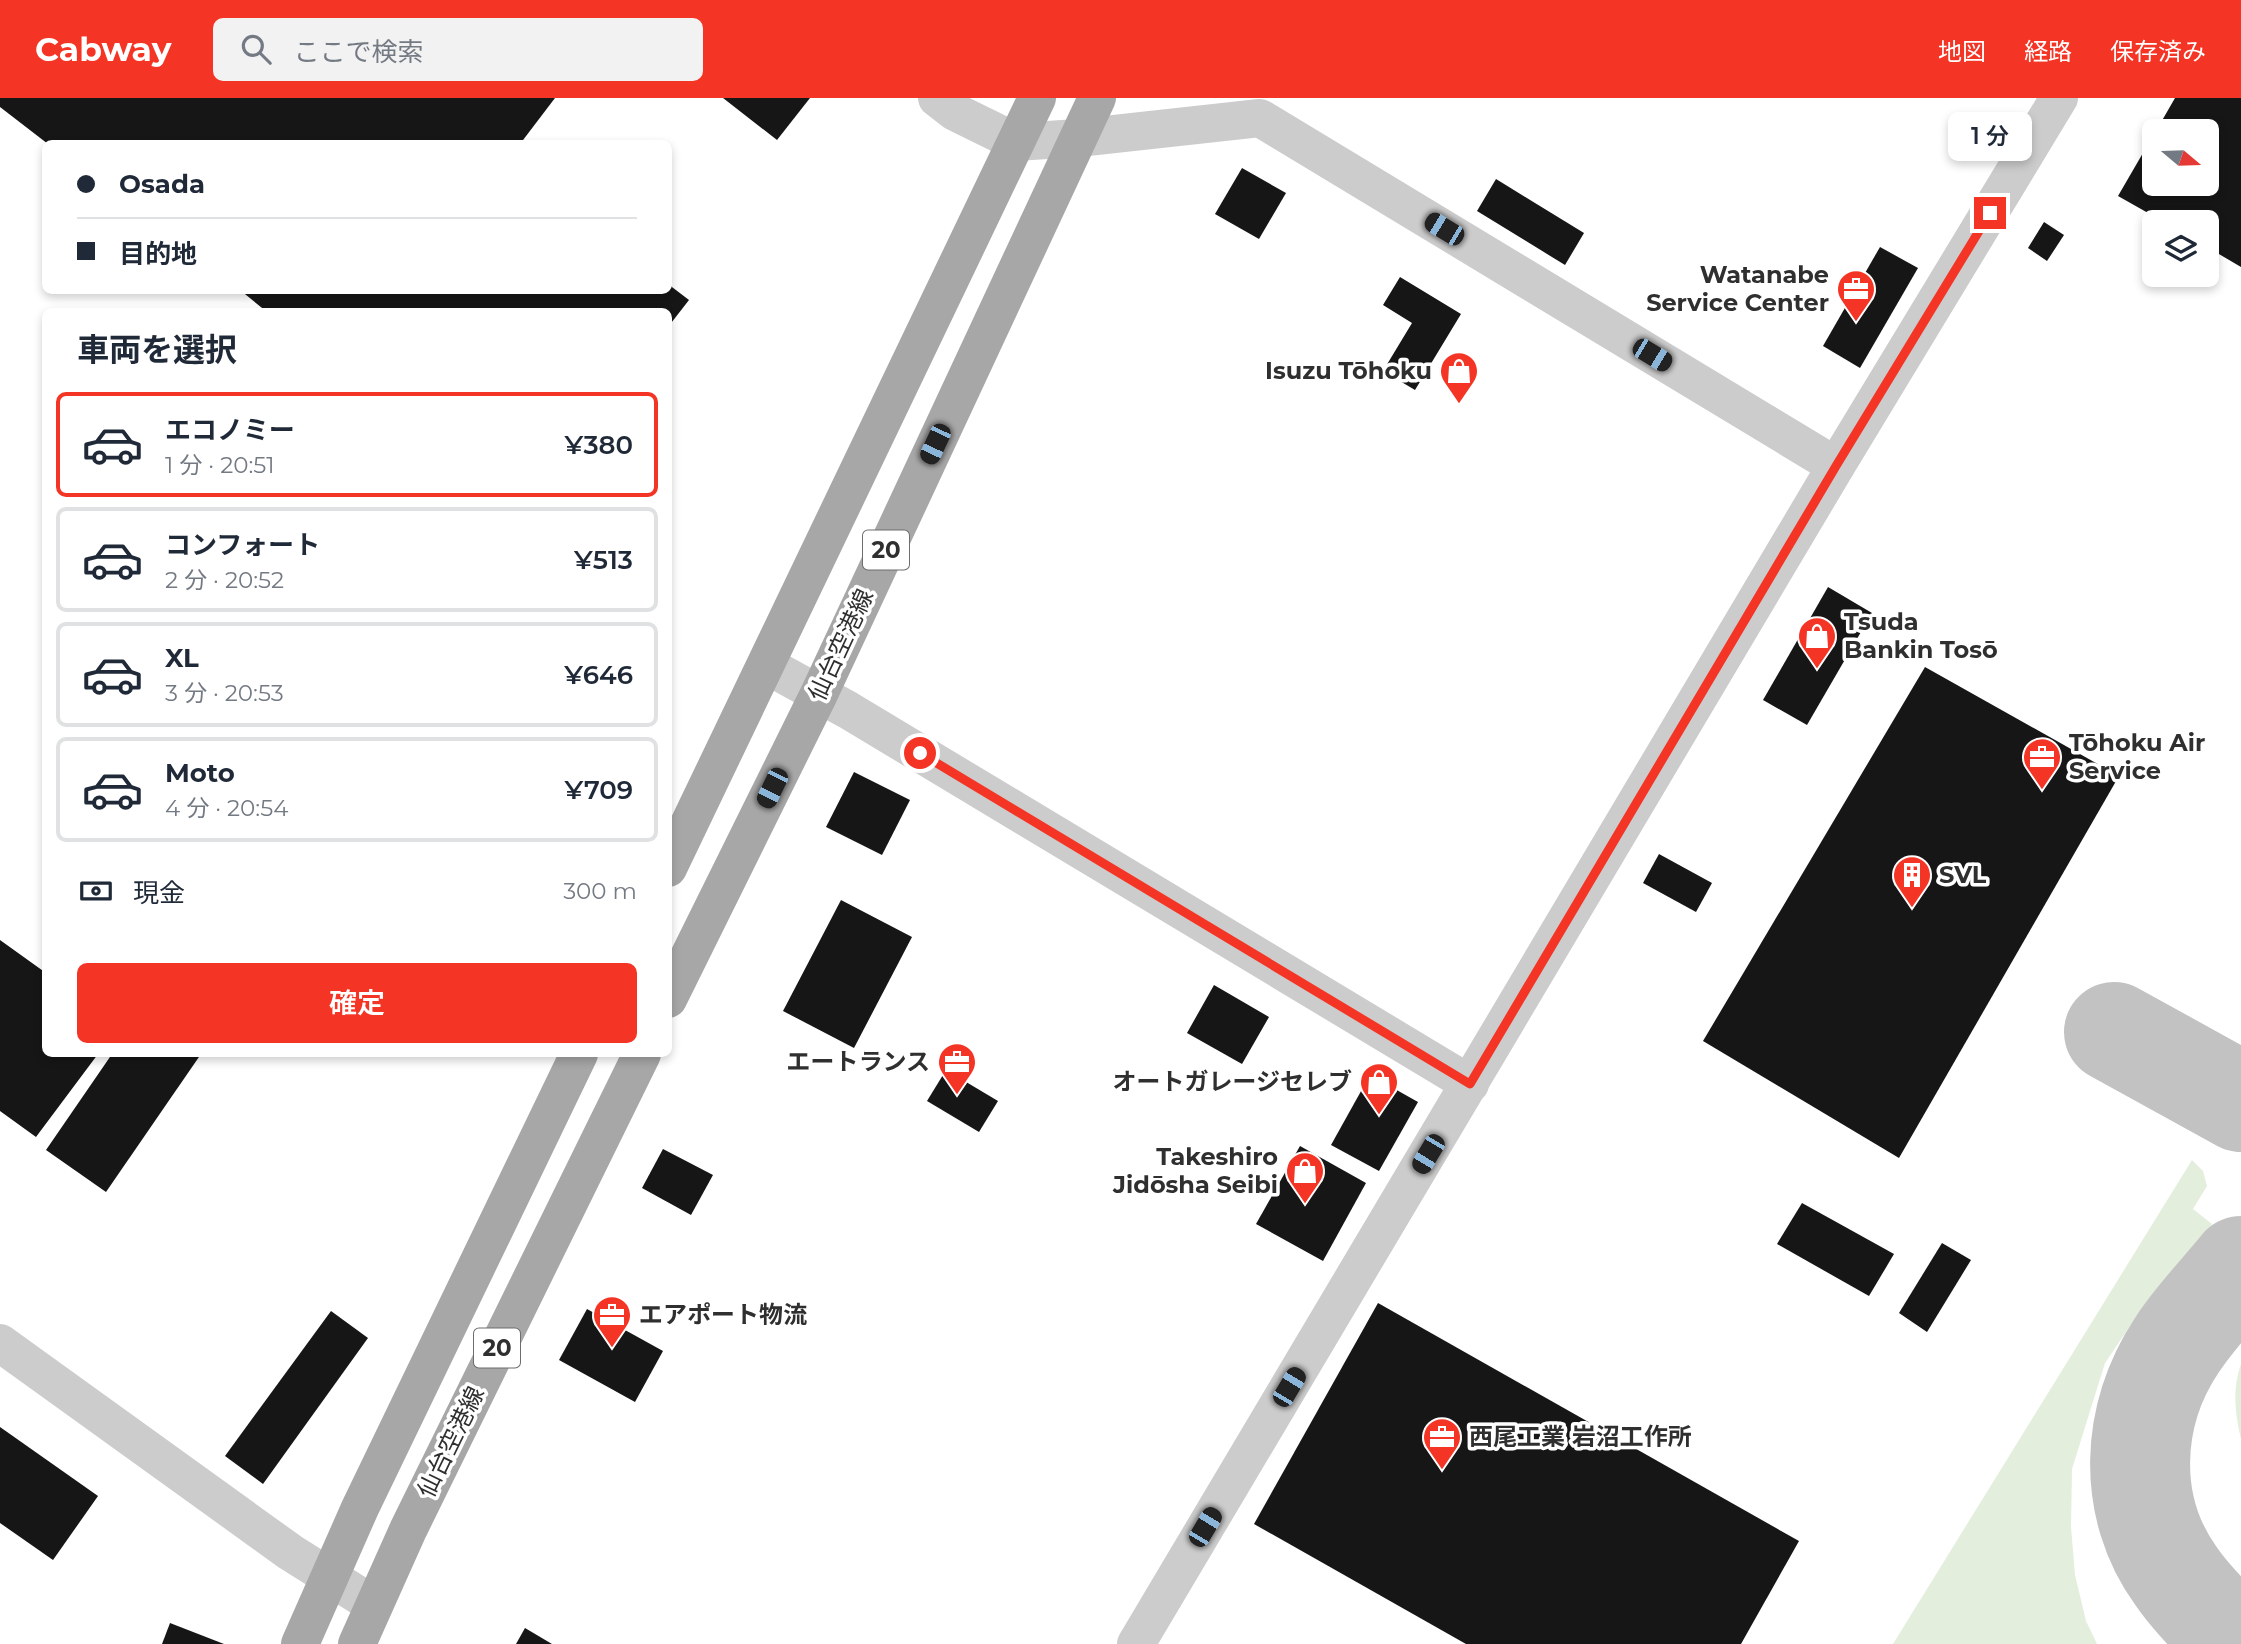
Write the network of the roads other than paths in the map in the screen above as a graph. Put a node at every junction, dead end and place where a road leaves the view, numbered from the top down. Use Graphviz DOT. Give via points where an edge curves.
graph roads {
  1 [pos="937,98"];
  2 [pos="1038,98"];
  3 [pos="1097,98"];
  4 [pos="2060,98"];
  5 [pos="1078,138"];
  6 [pos="1016,142"];
  7 [pos="1836,466"];
  8 [pos="766,665"];
  9 [pos="818,694"];
  10 [pos="672,860"];
  11 [pos="672,991"];
  12 [pos="578,1057"];
  13 [pos="641,1057"];
  14 [pos="1470,1084"];
  15 [pos="0,1343"];
  16 [pos="328,1577"];
  17 [pos="374,1605"];
  18 [pos="300,1644"];
  19 [pos="357,1644"];
  20 [pos="1136,1644"];
  1 -- 6 [label="street"];
  2 -- 6 [label="main road, 20"];
  3 -- 5 [label="main road, 仙台空港線 / 20"];
  4 -- 7 [label="street"];
  5 -- 6 [label="street"];
  5 -- 7 [label="street" via="1260,118"];
  5 -- 9 [label="main road, 仙台空港線 / 20"];
  6 -- 8 [label="main road, 20"];
  7 -- 14 [label="street"];
  8 -- 9 [label="street"];
  8 -- 10 [label="main road, 20"];
  9 -- 11 [label="main road, 仙台空港線 / 20"];
  9 -- 14 [label="street"];
  12 -- 16 [label="main road, 20"];
  13 -- 17 [label="main road, 仙台空港線 / 20"];
  14 -- 20 [label="street"];
  15 -- 16 [label="street"];
  16 -- 17 [label="street"];
  16 -- 18 [label="main road, 20"];
  17 -- 19 [label="main road, 仙台空港線 / 20"];
}
